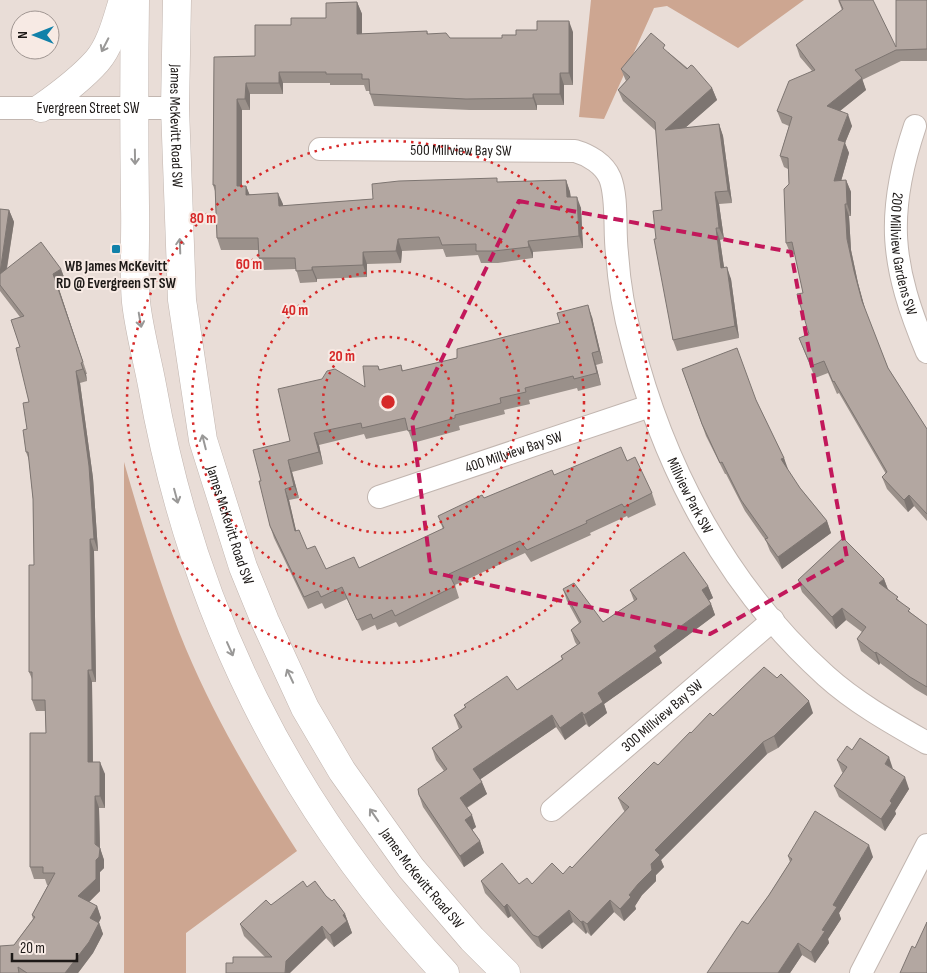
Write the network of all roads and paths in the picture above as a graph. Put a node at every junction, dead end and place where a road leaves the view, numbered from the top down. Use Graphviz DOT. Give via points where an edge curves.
graph roads {
  1 [pos="123,0"];
  2 [pos="135,0"];
  3 [pos="177,0"];
  4 [pos="0,108"];
  5 [pos="41,108"];
  6 [pos="175,108"];
  7 [pos="134,109"];
  8 [pos="915,126"];
  9 [pos="320,150"];
  10 [pos="600,164"];
  11 [pos="927,352"];
  12 [pos="650,406"];
  13 [pos="379,497"];
  14 [pos="773,620"];
  15 [pos="927,742"];
  16 [pos="552,810"];
  17 [pos="927,845"];
  18 [pos="445,973"];
  19 [pos="506,973"];
  20 [pos="861,973"];
  1 -- 5 [label="main road, one-way" via="98,60 65,92"];
  2 -- 7 [label="main road"];
  3 -- 6 [label="main road, James McKevitt Road SW"];
  4 -- 5 [label="street, Evergreen Street SW"];
  5 -- 7 [label="street, Evergreen Street SW"];
  6 -- 7 [label="street, Evergreen Street SW"];
  19 -- 6 [label="main road, James McKevitt Road SW, one-way" via="411,868 342,771 305,708 243,568 203,440 182,300"];
  7 -- 18 [label="main road, one-way" via="136,301 163,449 214,612 266,726 309,798 351,862"];
  8 -- 11 [label="street, 200 Millview Gardens SW" via="904,157 896,198 895,249 911,315"];
  9 -- 10 [label="street, 500 Millview Bay SW" via="576,151"];
  10 -- 12 [label="street, Millview Park SW" via="610,177 613,190 616,253 622,292 630,337"];
  12 -- 13 [label="street, 400 Millview Bay SW"];
  12 -- 14 [label="street, Millview Park SW" via="679,480 700,518 747,589"];
  14 -- 15 [label="street, Millview Park SW" via="827,677 880,716"];
  14 -- 16 [label="street, 300 Millview Bay SW"];
  17 -- 20 [label="street"];
}
